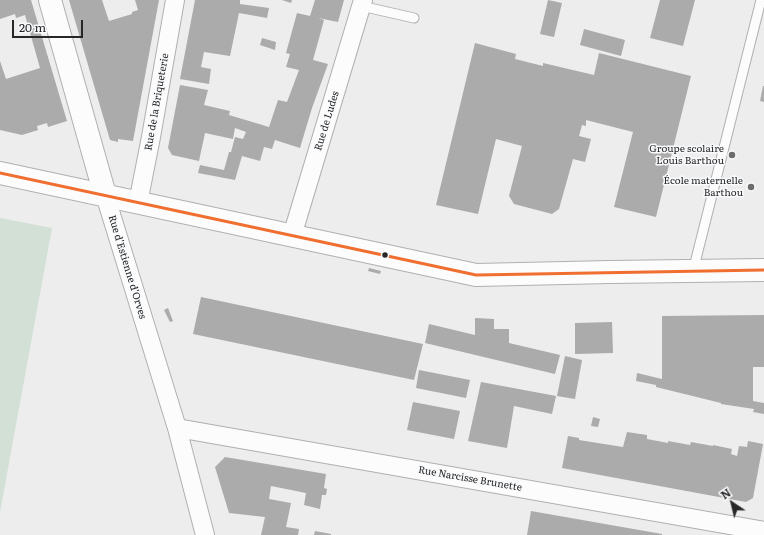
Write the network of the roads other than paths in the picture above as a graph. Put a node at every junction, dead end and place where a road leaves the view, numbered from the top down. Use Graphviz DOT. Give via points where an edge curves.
graph roads {
  1 [pos="50,0"];
  2 [pos="175,0"];
  3 [pos="761,0"];
  4 [pos="362,3"];
  5 [pos="414,18"];
  6 [pos="0,173"];
  7 [pos="105,195"];
  8 [pos="138,203"];
  9 [pos="292,236"];
  10 [pos="764,270"];
  11 [pos="693,271"];
  12 [pos="177,428"];
  13 [pos="763,530"];
  14 [pos="205,535"];
  1 -- 7 [label="street, Rue d'Estienne d'Orves"];
  2 -- 8 [label="street, Rue de la Briqueterie"];
  3 -- 11 [label="lane"];
  4 -- 5 [label="lane, Rue de Ludes"];
  4 -- 9 [label="street, Rue de Ludes"];
  6 -- 7 [label="street"];
  7 -- 8 [label="street"];
  7 -- 12 [label="street, Rue d'Estienne d'Orves"];
  8 -- 9 [label="street"];
  9 -- 11 [label="street" via="476,275"];
  10 -- 11 [label="street"];
  12 -- 13 [label="street, Rue Narcisse Brunette"];
  12 -- 14 [label="street, Rue d'Estienne d'Orves"];
}
